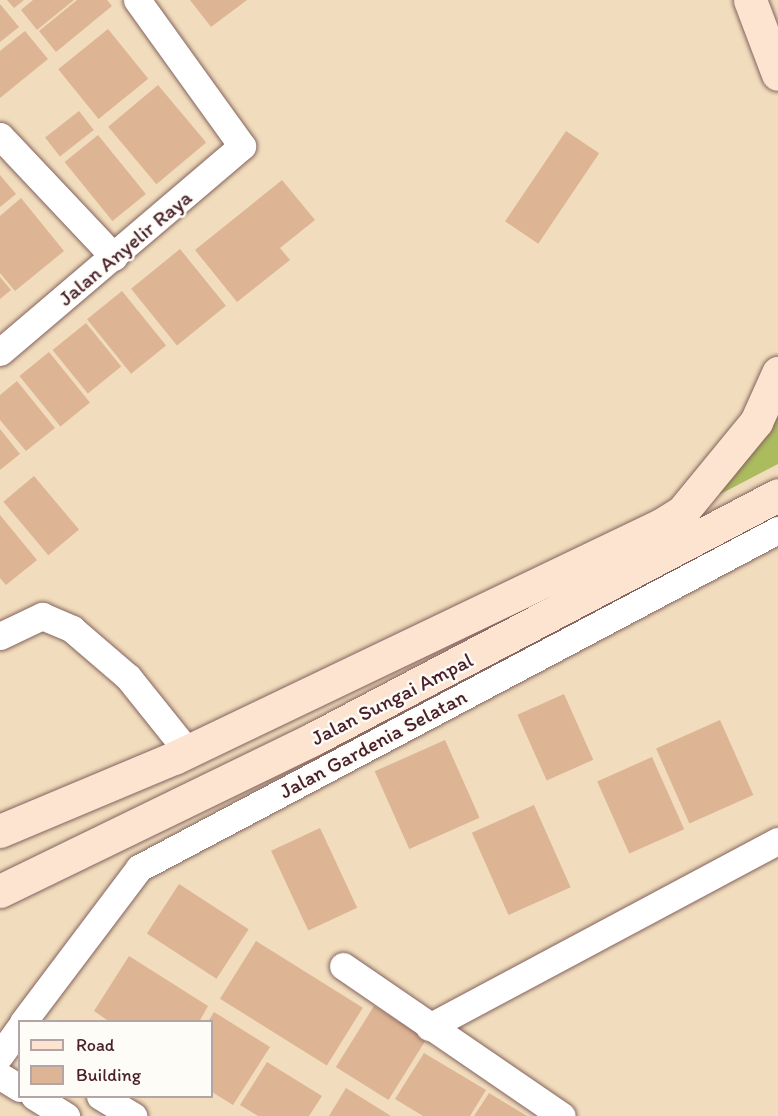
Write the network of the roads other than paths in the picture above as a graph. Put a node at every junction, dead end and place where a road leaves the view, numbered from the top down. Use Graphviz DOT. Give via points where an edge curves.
graph roads {
  1 [pos="136,0"];
  2 [pos="750,0"];
  3 [pos="778,74"];
  4 [pos="0,136"];
  5 [pos="114,257"];
  6 [pos="0,352"];
  7 [pos="778,373"];
  8 [pos="778,495"];
  9 [pos="778,530"];
  10 [pos="0,636"];
  11 [pos="188,752"];
  12 [pos="0,831"];
  13 [pos="778,841"];
  14 [pos="0,891"];
  15 [pos="343,966"];
  16 [pos="25,1020"];
  17 [pos="429,1027"];
  18 [pos="0,1076"];
  19 [pos="18,1087"];
  20 [pos="37,1098"];
  21 [pos="103,1098"];
  22 [pos="66,1116"];
  23 [pos="133,1116"];
  24 [pos="562,1116"];
  1 -- 5 [label="street, Jalan Anyelir Raya" via="241,141 239,153"];
  2 -- 3 [label="main road"];
  4 -- 5 [label="street"];
  5 -- 6 [label="street, Jalan Anyelir Raya"];
  7 -- 11 [label="main road, Jalan Sungai Ampal" via="756,422 682,512"];
  8 -- 14 [label="main road, Jalan Sungai Ampal" via="311,740"];
  9 -- 16 [label="street, Jalan Gardenia Selatan" via="139,868"];
  10 -- 11 [label="street" via="42,616 72,629 128,678"];
  11 -- 12 [label="main road, Jalan Sungai Ampal"];
  13 -- 17 [label="street"];
  15 -- 17 [label="street"];
  17 -- 24 [label="street"];
  18 -- 19 [label="street"];
  20 -- 22 [label="street"];
  21 -- 23 [label="street"];
}
